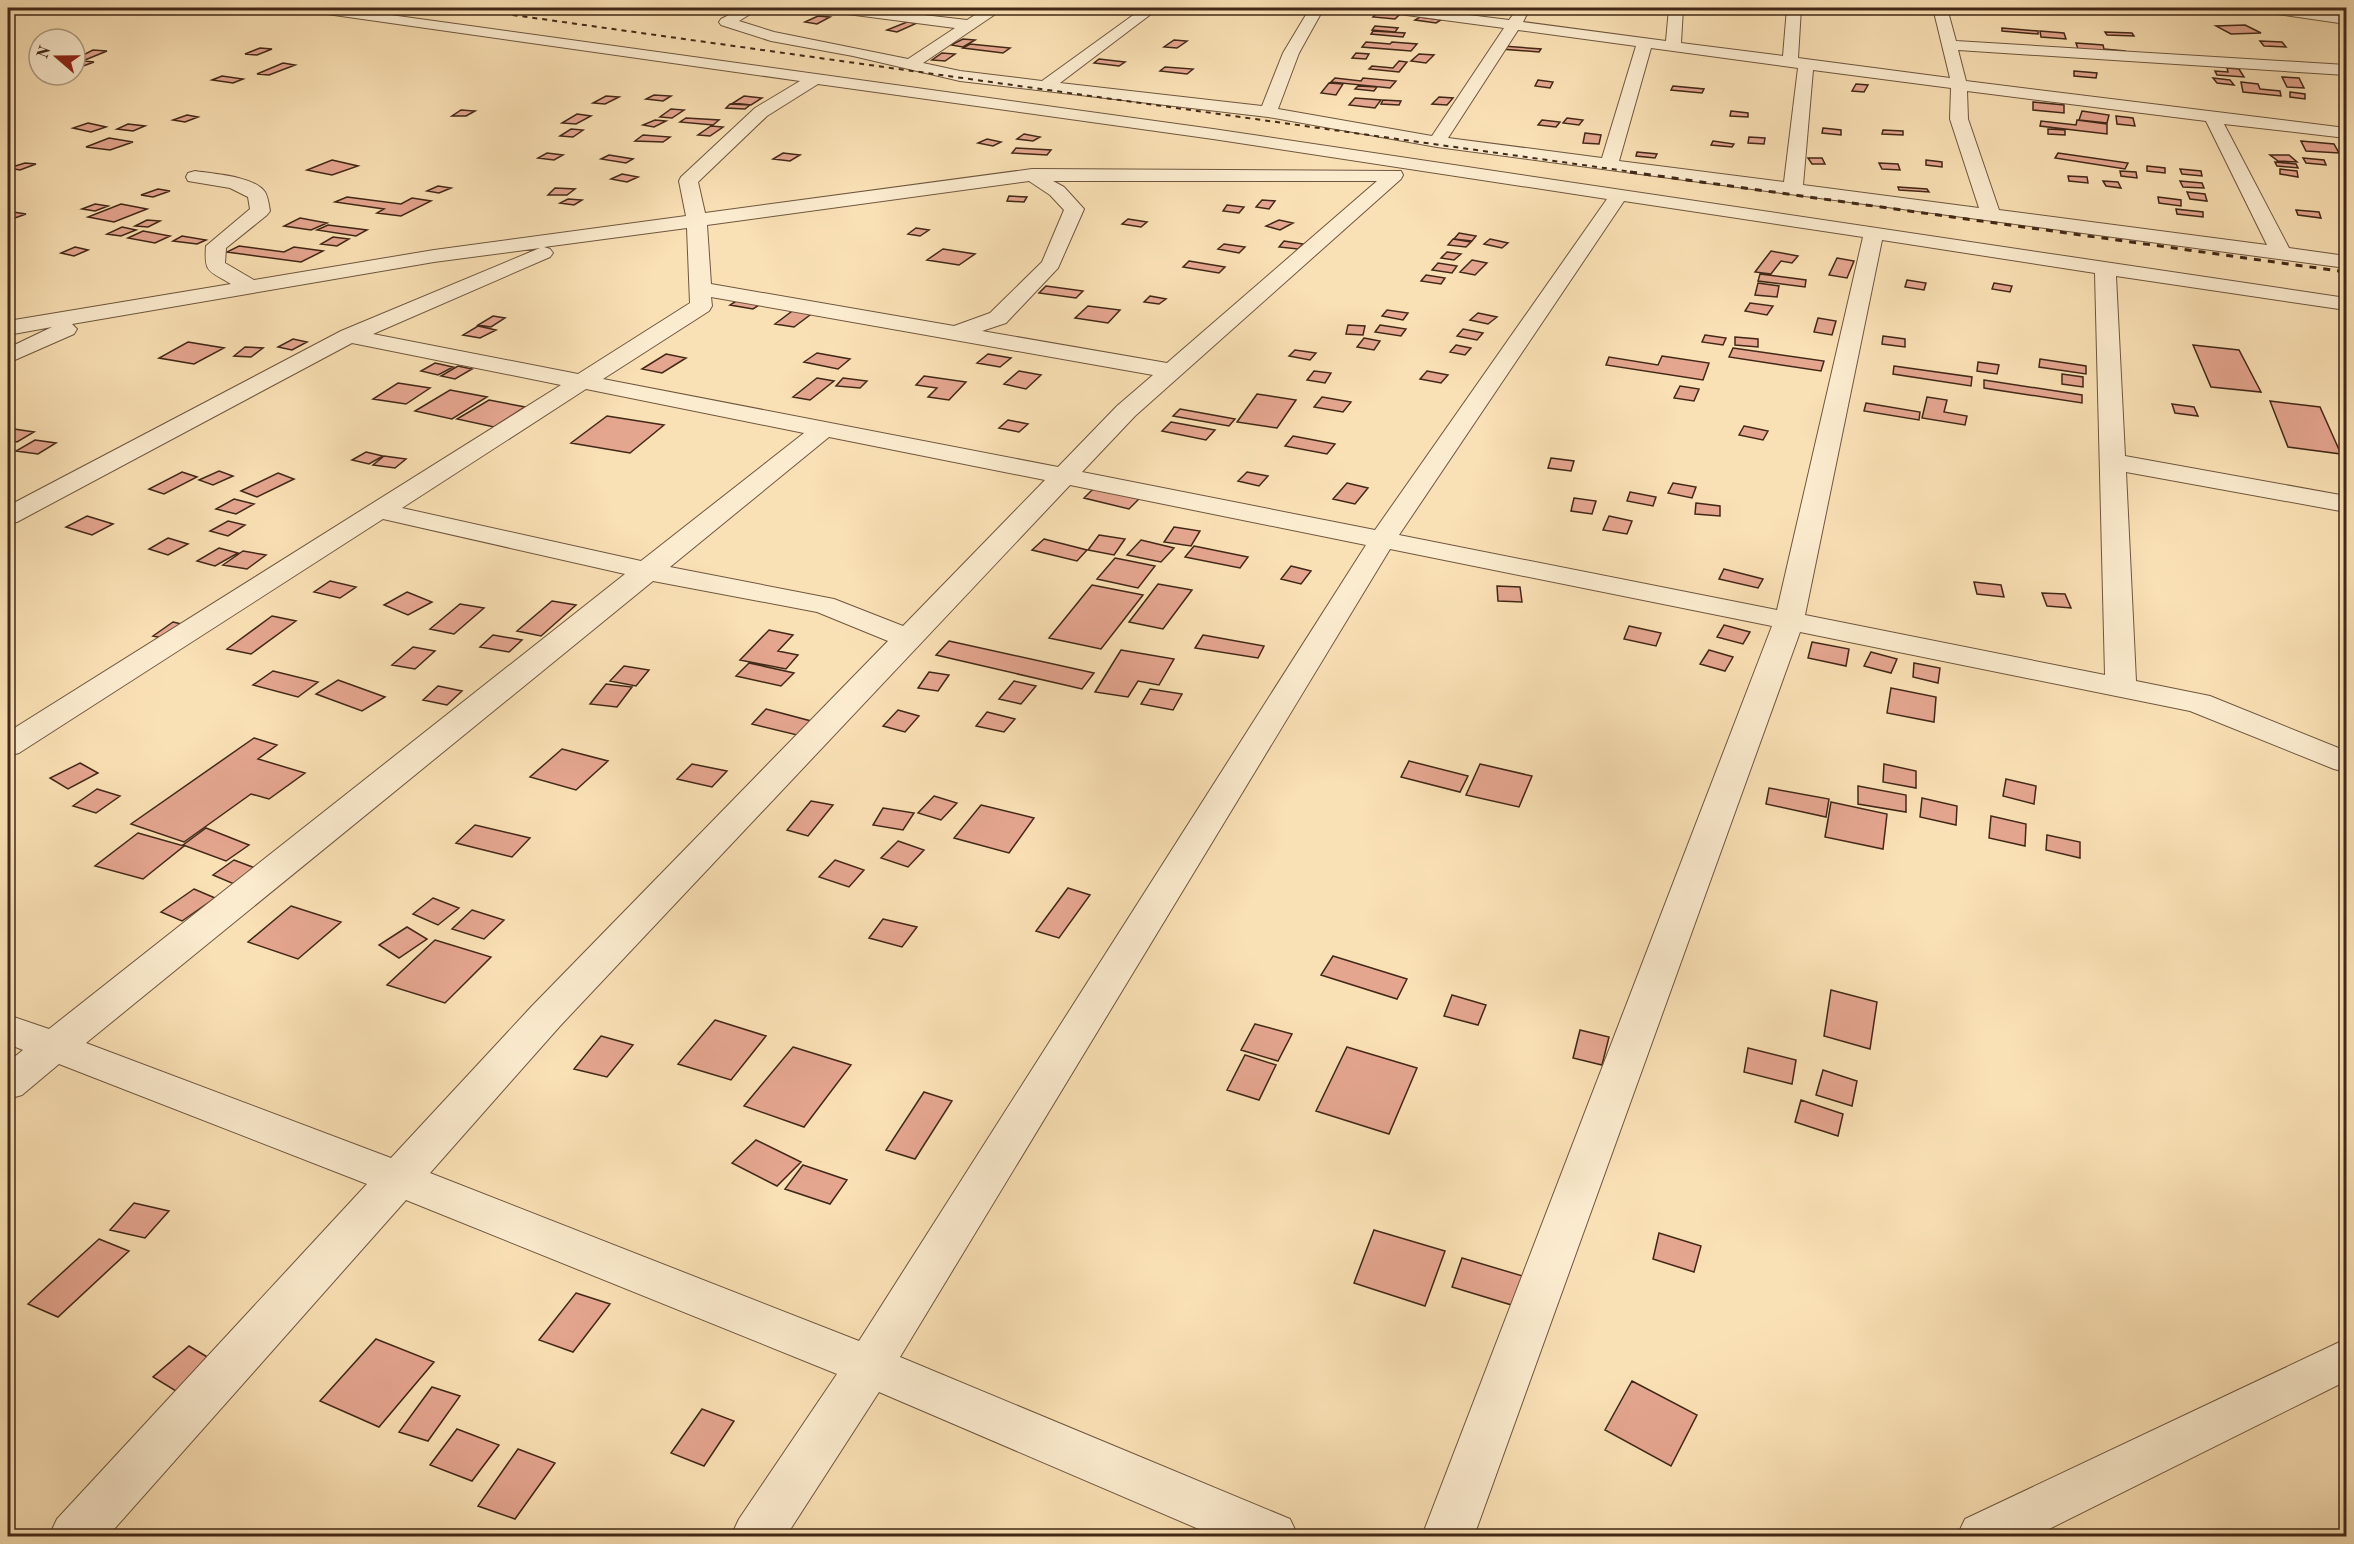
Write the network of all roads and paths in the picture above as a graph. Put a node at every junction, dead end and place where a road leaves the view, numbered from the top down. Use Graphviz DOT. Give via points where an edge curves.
graph roads {
  1 [pos="313,8"];
  2 [pos="753,8"];
  3 [pos="832,8"];
  4 [pos="995,8"];
  5 [pos="1152,8"];
  6 [pos="1317,8"];
  7 [pos="1384,8"];
  8 [pos="1524,8"];
  9 [pos="1676,8"];
  10 [pos="1794,8"];
  11 [pos="1940,8"];
  12 [pos="2263,8"];
  13 [pos="2341,19"];
  14 [pos="969,25"];
  15 [pos="1515,25"];
  16 [pos="2346,38"];
  17 [pos="1645,42"];
  18 [pos="1949,45"];
  19 [pos="1673,46"];
  20 [pos="1798,63"];
  21 [pos="911,64"];
  22 [pos="2346,70"];
  23 [pos="816,78"];
  24 [pos="1959,84"];
  25 [pos="1045,86"];
  26 [pos="1268,112"];
  27 [pos="2212,117"];
  28 [pos="2346,133"];
  29 [pos="1437,142"];
  30 [pos="1394,175"];
  31 [pos="1489,175"];
  32 [pos="1032,176"];
  33 [pos="195,177"];
  34 [pos="1614,180"];
  35 [pos="1793,189"];
  36 [pos="1991,215"];
  37 [pos="697,221"];
  38 [pos="1874,233"];
  39 [pos="584,236"];
  40 [pos="2281,253"];
  41 [pos="2346,262"];
  42 [pos="2106,268"];
  43 [pos="251,287"];
  44 [pos="700,289"];
  45 [pos="2346,304"];
  46 [pos="105,311"];
  47 [pos="8,328"];
  48 [pos="957,333"];
  49 [pos="349,336"];
  50 [pos="8,356"];
  51 [pos="1172,371"];
  52 [pos="579,381"];
  53 [pos="824,429"];
  54 [pos="2113,462"];
  55 [pos="1065,476"];
  56 [pos="2346,504"];
  57 [pos="377,510"];
  58 [pos="8,516"];
  59 [pos="1383,539"];
  60 [pos="647,571"];
  61 [pos="1789,621"];
  62 [pos="908,638"];
  63 [pos="2121,687"];
  64 [pos="8,746"];
  65 [pos="2346,762"];
  66 [pos="8,1029"];
  67 [pos="53,1047"];
  68 [pos="8,1084"];
  69 [pos="397,1178"];
  70 [pos="2346,1359"];
  71 [pos="870,1366"];
  72 [pos="75,1536"];
  73 [pos="756,1536"];
  74 [pos="1272,1536"];
  75 [pos="1448,1536"];
  76 [pos="1983,1536"];
  1 -- 23 [label="street"];
  2 -- 21 [label="street" via="726,22 771,36"];
  3 -- 14 [label="street"];
  4 -- 14 [label="street"];
  5 -- 25 [label="street"];
  6 -- 26 [label="street" via="1291,53"];
  7 -- 15 [label="street"];
  8 -- 15 [label="street"];
  9 -- 19 [label="street"];
  10 -- 20 [label="street"];
  11 -- 18 [label="street"];
  12 -- 13 [label="street"];
  13 -- 16 [label="street"];
  14 -- 21 [label="street"];
  15 -- 17 [label="street"];
  15 -- 29 [label="street"];
  17 -- 19 [label="street"];
  17 -- 34 [label="street"];
  18 -- 22 [label="street"];
  18 -- 24 [label="street"];
  19 -- 20 [label="street"];
  20 -- 24 [label="street"];
  20 -- 35 [label="street"];
  21 -- 25 [label="street" via="960,76"];
  23 -- 31 [label="street"];
  23 -- 37 [label="street" via="761,112 688,181"];
  24 -- 27 [label="street"];
  24 -- 36 [label="street" via="1959,119"];
  25 -- 26 [label="street"];
  26 -- 29 [label="street"];
  27 -- 28 [label="street"];
  27 -- 40 [label="street"];
  29 -- 34 [label="street"];
  30 -- 31 [label="street"];
  30 -- 32 [label="street"];
  30 -- 51 [label="street"];
  31 -- 34 [label="street"];
  32 -- 37 [label="street"];
  32 -- 48 [label="street" via="1058,191 1074,209 1051,264 998,318"];
  33 -- 43 [label="street" via="234,183 257,194 260,211 216,246 215,265"];
  34 -- 35 [label="street"];
  34 -- 38 [label="street"];
  34 -- 59 [label="street"];
  35 -- 36 [label="street"];
  36 -- 40 [label="street"];
  37 -- 39 [label="street"];
  37 -- 44 [label="street"];
  38 -- 42 [label="street"];
  38 -- 61 [label="street"];
  39 -- 43 [label="street"];
  39 -- 49 [label="street"];
  40 -- 41 [label="street"];
  42 -- 45 [label="street"];
  42 -- 54 [label="street"];
  43 -- 46 [label="street"];
  44 -- 48 [label="street"];
  44 -- 52 [label="street" via="701,306"];
  46 -- 47 [label="street"];
  46 -- 50 [label="street"];
  48 -- 51 [label="street"];
  49 -- 52 [label="street"];
  49 -- 58 [label="street"];
  51 -- 55 [label="street" via="1126,411"];
  52 -- 53 [label="street"];
  52 -- 57 [label="street"];
  53 -- 55 [label="street"];
  53 -- 60 [label="street"];
  54 -- 56 [label="street"];
  54 -- 63 [label="street"];
  55 -- 59 [label="street"];
  55 -- 62 [label="street"];
  57 -- 60 [label="street"];
  57 -- 64 [label="street"];
  59 -- 61 [label="street"];
  59 -- 71 [label="street"];
  60 -- 62 [label="street" via="824,605"];
  60 -- 67 [label="street"];
  61 -- 63 [label="street"];
  61 -- 75 [label="street"];
  62 -- 69 [label="street" via="546,1016"];
  63 -- 65 [label="street" via="2199,703"];
  66 -- 67 [label="street"];
  67 -- 68 [label="street"];
  67 -- 69 [label="street"];
  69 -- 71 [label="street"];
  69 -- 72 [label="street"];
  70 -- 76 [label="street"];
  71 -- 73 [label="street"];
  71 -- 74 [label="street"];
}
